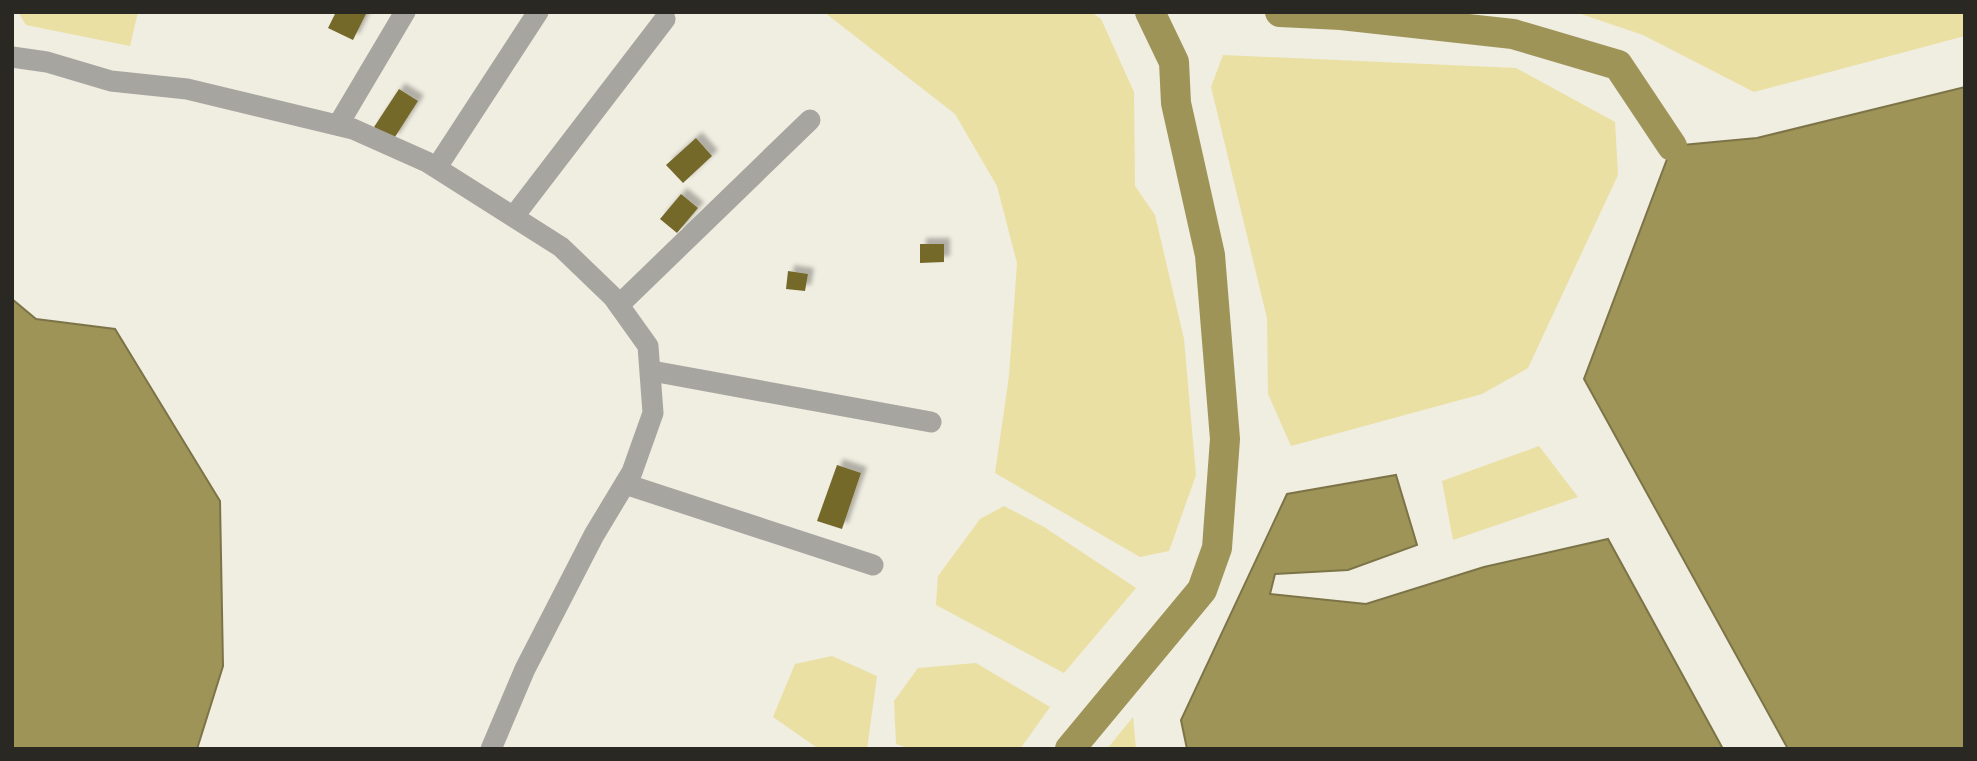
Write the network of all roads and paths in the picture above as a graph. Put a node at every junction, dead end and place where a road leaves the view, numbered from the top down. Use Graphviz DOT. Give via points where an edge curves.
graph roads {
  1 [pos="405,12"];
  2 [pos="538,12"];
  3 [pos="665,19"];
  4 [pos="12,57"];
  5 [pos="810,120"];
  6 [pos="338,125"];
  7 [pos="437,167"];
  8 [pos="514,216"];
  9 [pos="619,305"];
  10 [pos="652,371"];
  11 [pos="931,422"];
  12 [pos="625,484"];
  13 [pos="873,565"];
  14 [pos="491,749"];
  1 -- 6 [label="street"];
  2 -- 7 [label="street"];
  3 -- 8 [label="street"];
  4 -- 6 [label="street" via="111,81 187,89"];
  5 -- 9 [label="street"];
  6 -- 7 [label="street"];
  7 -- 8 [label="street"];
  8 -- 9 [label="street" via="561,247"];
  9 -- 10 [label="street" via="648,346"];
  10 -- 11 [label="street"];
  10 -- 12 [label="street" via="653,413"];
  12 -- 13 [label="street"];
  12 -- 14 [label="street" via="525,669"];
}
